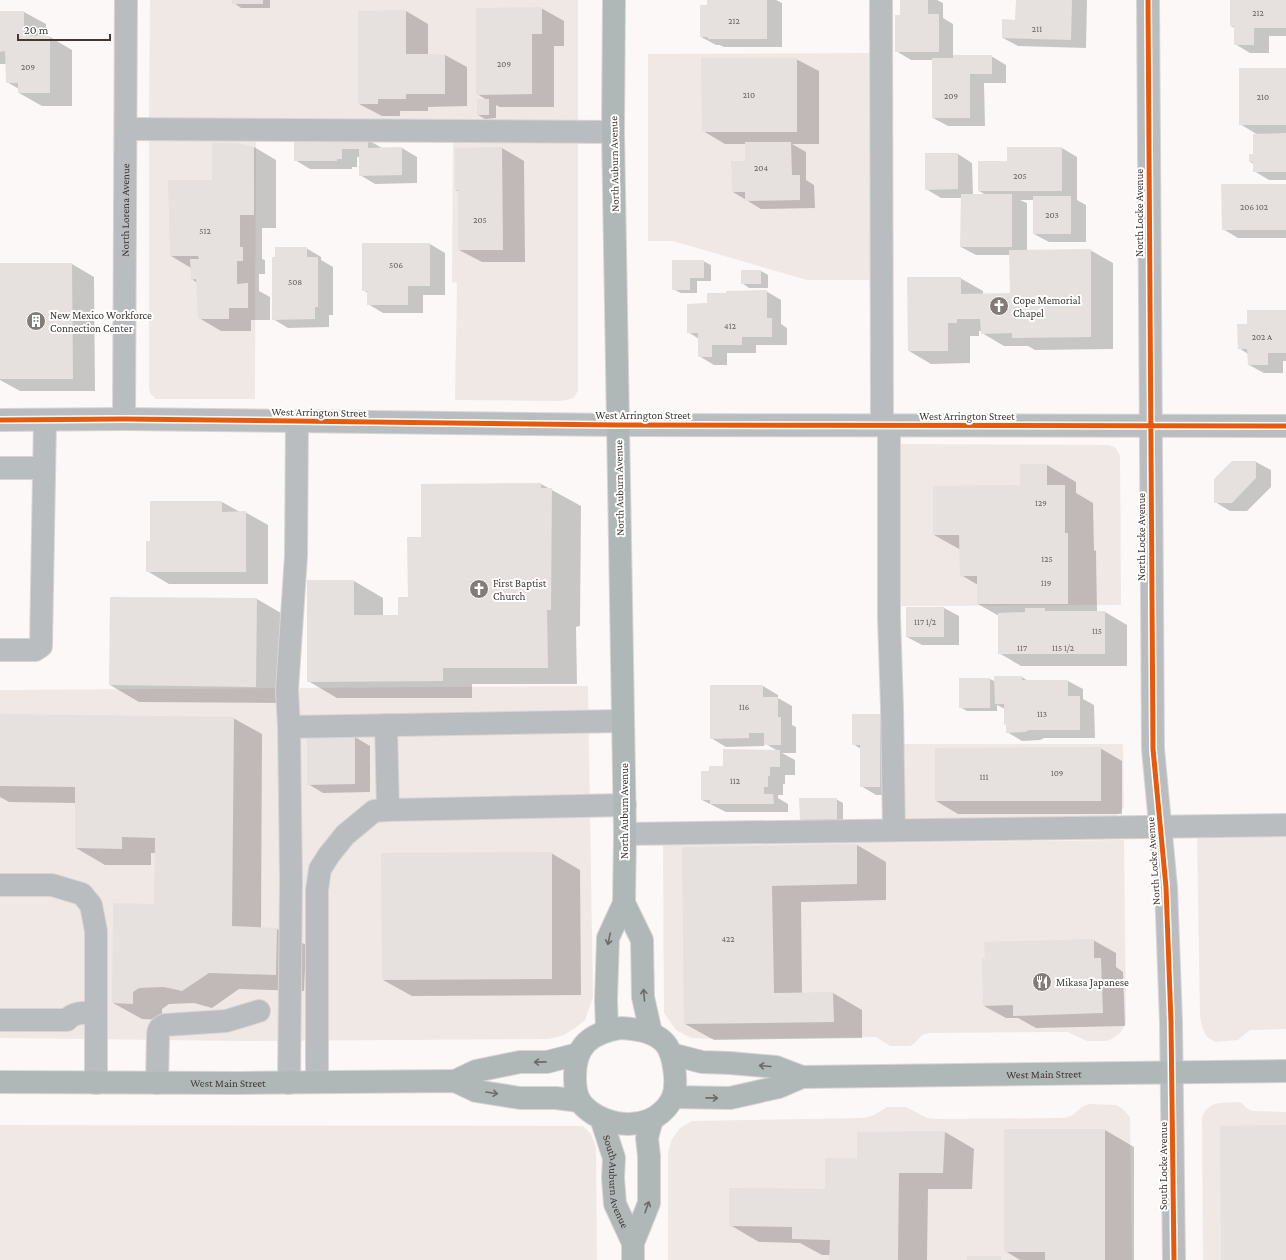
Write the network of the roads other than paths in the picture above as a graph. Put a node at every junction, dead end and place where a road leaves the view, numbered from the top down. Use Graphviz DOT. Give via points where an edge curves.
graph roads {
  1 [pos="126,0"];
  2 [pos="614,0"];
  3 [pos="881,0"];
  4 [pos="1148,0"];
  5 [pos="126,129"];
  6 [pos="613,132"];
  7 [pos="124,419"];
  8 [pos="0,420"];
  9 [pos="45,420"];
  10 [pos="297,421"];
  11 [pos="618,425"];
  12 [pos="885,426"];
  13 [pos="1150,426"];
  14 [pos="1286,426"];
  15 [pos="0,468"];
  16 [pos="44,468"];
  17 [pos="0,650"];
  18 [pos="623,721"];
  19 [pos="386,725"];
  20 [pos="289,727"];
  21 [pos="625,805"];
  22 [pos="388,810"];
  23 [pos="1286,825"];
  24 [pos="1161,826"];
  25 [pos="894,830"];
  26 [pos="625,834"];
  27 [pos="0,886"];
  28 [pos="624,903"];
  29 [pos="259,1011"];
  30 [pos="96,1013"];
  31 [pos="0,1020"];
  32 [pos="607,1030"];
  33 [pos="652,1033"];
  34 [pos="578,1054"];
  35 [pos="671,1054"];
  36 [pos="1286,1071"];
  37 [pos="1172,1073"];
  38 [pos="802,1077"];
  39 [pos="455,1081"];
  40 [pos="0,1082"];
  41 [pos="317,1082"];
  42 [pos="96,1083"];
  43 [pos="157,1083"];
  44 [pos="289,1083"];
  45 [pos="673,1097"];
  46 [pos="580,1101"];
  47 [pos="601,1118"];
  48 [pos="652,1119"];
  49 [pos="633,1252"];
  50 [pos="1174,1260"];
  1 -- 5 [label="street, North Lorena Avenue"];
  2 -- 6 [label="main road, North Auburn Avenue"];
  3 -- 12 [label="street"];
  4 -- 13 [label="street, North Locke Avenue"];
  5 -- 6 [label="street"];
  5 -- 7 [label="street, North Lorena Avenue"];
  6 -- 11 [label="main road, North Auburn Avenue"];
  7 -- 9 [label="street, West Arrington Street"];
  7 -- 10 [label="street, West Arrington Street"];
  8 -- 9 [label="street, West Arrington Street"];
  9 -- 16 [label="street"];
  10 -- 11 [label="street, West Arrington Street"];
  10 -- 20 [label="street" via="296,556 287,690"];
  11 -- 12 [label="street, West Arrington Street"];
  11 -- 18 [label="main road, North Auburn Avenue"];
  12 -- 13 [label="street, West Arrington Street"];
  12 -- 25 [label="street"];
  13 -- 14 [label="street, West Arrington Street"];
  13 -- 24 [label="street, North Locke Avenue" via="1153,749"];
  15 -- 16 [label="street"];
  16 -- 17 [label="street" via="41,646 35,650"];
  18 -- 19 [label="street"];
  18 -- 21 [label="main road, North Auburn Avenue"];
  19 -- 20 [label="street"];
  19 -- 22 [label="street"];
  20 -- 44 [label="street"];
  21 -- 22 [label="street"];
  21 -- 26 [label="main road, North Auburn Avenue"];
  22 -- 41 [label="street" via="374,811 345,835 320,869 317,890"];
  23 -- 24 [label="street"];
  24 -- 25 [label="street"];
  24 -- 37 [label="street, North Locke Avenue" via="1166,887"];
  25 -- 26 [label="street"];
  26 -- 28 [label="main road, North Auburn Avenue"];
  27 -- 30 [label="street" via="52,885 82,894 91,905 96,931"];
  28 -- 32 [label="main road, North Auburn Avenue, one-way" via="608,938"];
  33 -- 28 [label="main road, North Auburn Avenue, one-way" via="643,997 642,940"];
  29 -- 43 [label="street" via="226,1020 160,1027"];
  30 -- 31 [label="street" via="75,1013 67,1020"];
  30 -- 42 [label="street"];
  32 -- 33 [label="main road" via="637,1029"];
  32 -- 34 [label="main road" via="586,1042"];
  33 -- 35 [label="main road" via="664,1042"];
  34 -- 39 [label="main road, West Main Street, one-way" via="548,1062 520,1062 476,1071"];
  34 -- 46 [label="main road" via="575,1087"];
  38 -- 35 [label="main road, West Main Street, one-way" via="776,1067 702,1062"];
  35 -- 45 [label="main road" via="676,1084"];
  36 -- 37 [label="main road, West Main Street"];
  37 -- 38 [label="main road, West Main Street"];
  37 -- 50 [label="street, South Locke Avenue"];
  45 -- 38 [label="main road, West Main Street, one-way" via="730,1098 779,1088"];
  39 -- 41 [label="main road, West Main Street"];
  39 -- 46 [label="main road, West Main Street, one-way" via="476,1090 520,1098"];
  40 -- 42 [label="main road, West Main Street"];
  41 -- 44 [label="main road, West Main Street"];
  42 -- 43 [label="main road, West Main Street"];
  43 -- 44 [label="main road, West Main Street"];
  45 -- 48 [label="main road" via="664,1110"];
  46 -- 47 [label="main road"];
  47 -- 48 [label="main road" via="617,1124 637,1124"];
  47 -- 49 [label="main road, South Auburn Avenue" via="614,1158 615,1204"];
  49 -- 48 [label="main road, South Auburn Avenue, one-way" via="649,1203 647,1138"];
}
